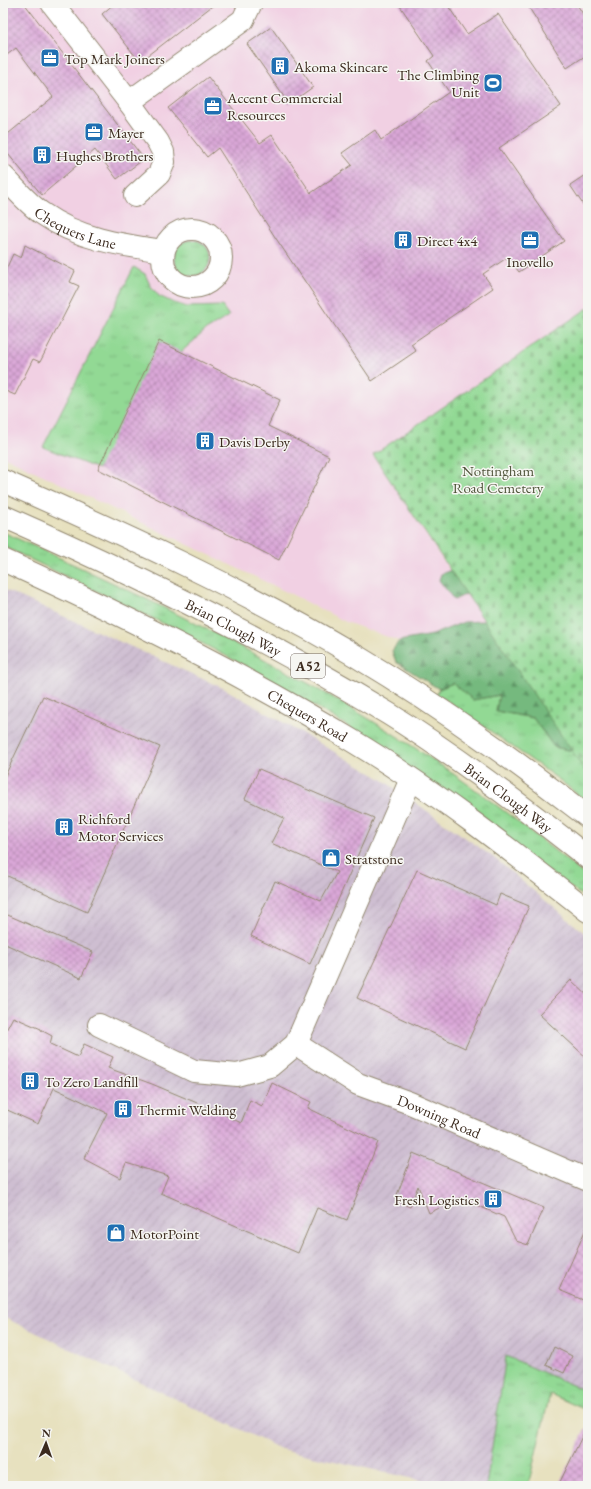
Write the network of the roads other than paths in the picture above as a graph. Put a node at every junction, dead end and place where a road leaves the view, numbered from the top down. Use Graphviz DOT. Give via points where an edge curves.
graph roads {
  1 [pos="52,3"];
  2 [pos="251,3"];
  3 [pos="129,102"];
  4 [pos="3,176"];
  5 [pos="135,196"];
  6 [pos="163,251"];
  7 [pos="3,481"];
  8 [pos="3,516"];
  9 [pos="3,560"];
  10 [pos="411,779"];
  11 [pos="588,817"];
  12 [pos="588,858"];
  13 [pos="588,911"];
  14 [pos="98,1025"];
  15 [pos="296,1044"];
  16 [pos="588,1180"];
  1 -- 3 [label="main road"];
  2 -- 3 [label="main road" via="243,20"];
  3 -- 5 [label="main road" via="158,142 164,162 159,174"];
  4 -- 6 [label="main road, Chequers Lane" via="42,214 72,230 118,244"];
  7 -- 11 [label="main road, A52" via="110,529 250,598 356,656 488,742"];
  8 -- 12 [label="main road, Brian Clough Way / A52" via="134,576 322,675 390,715 452,757"];
  9 -- 10 [label="main road, Chequers Road" via="142,625 238,674 353,741"];
  10 -- 13 [label="main road, Chequers Road"];
  10 -- 15 [label="main road"];
  14 -- 15 [label="main road" via="194,1071 237,1075 270,1066"];
  15 -- 16 [label="main road, Downing Road" via="358,1084 410,1103"];
}
